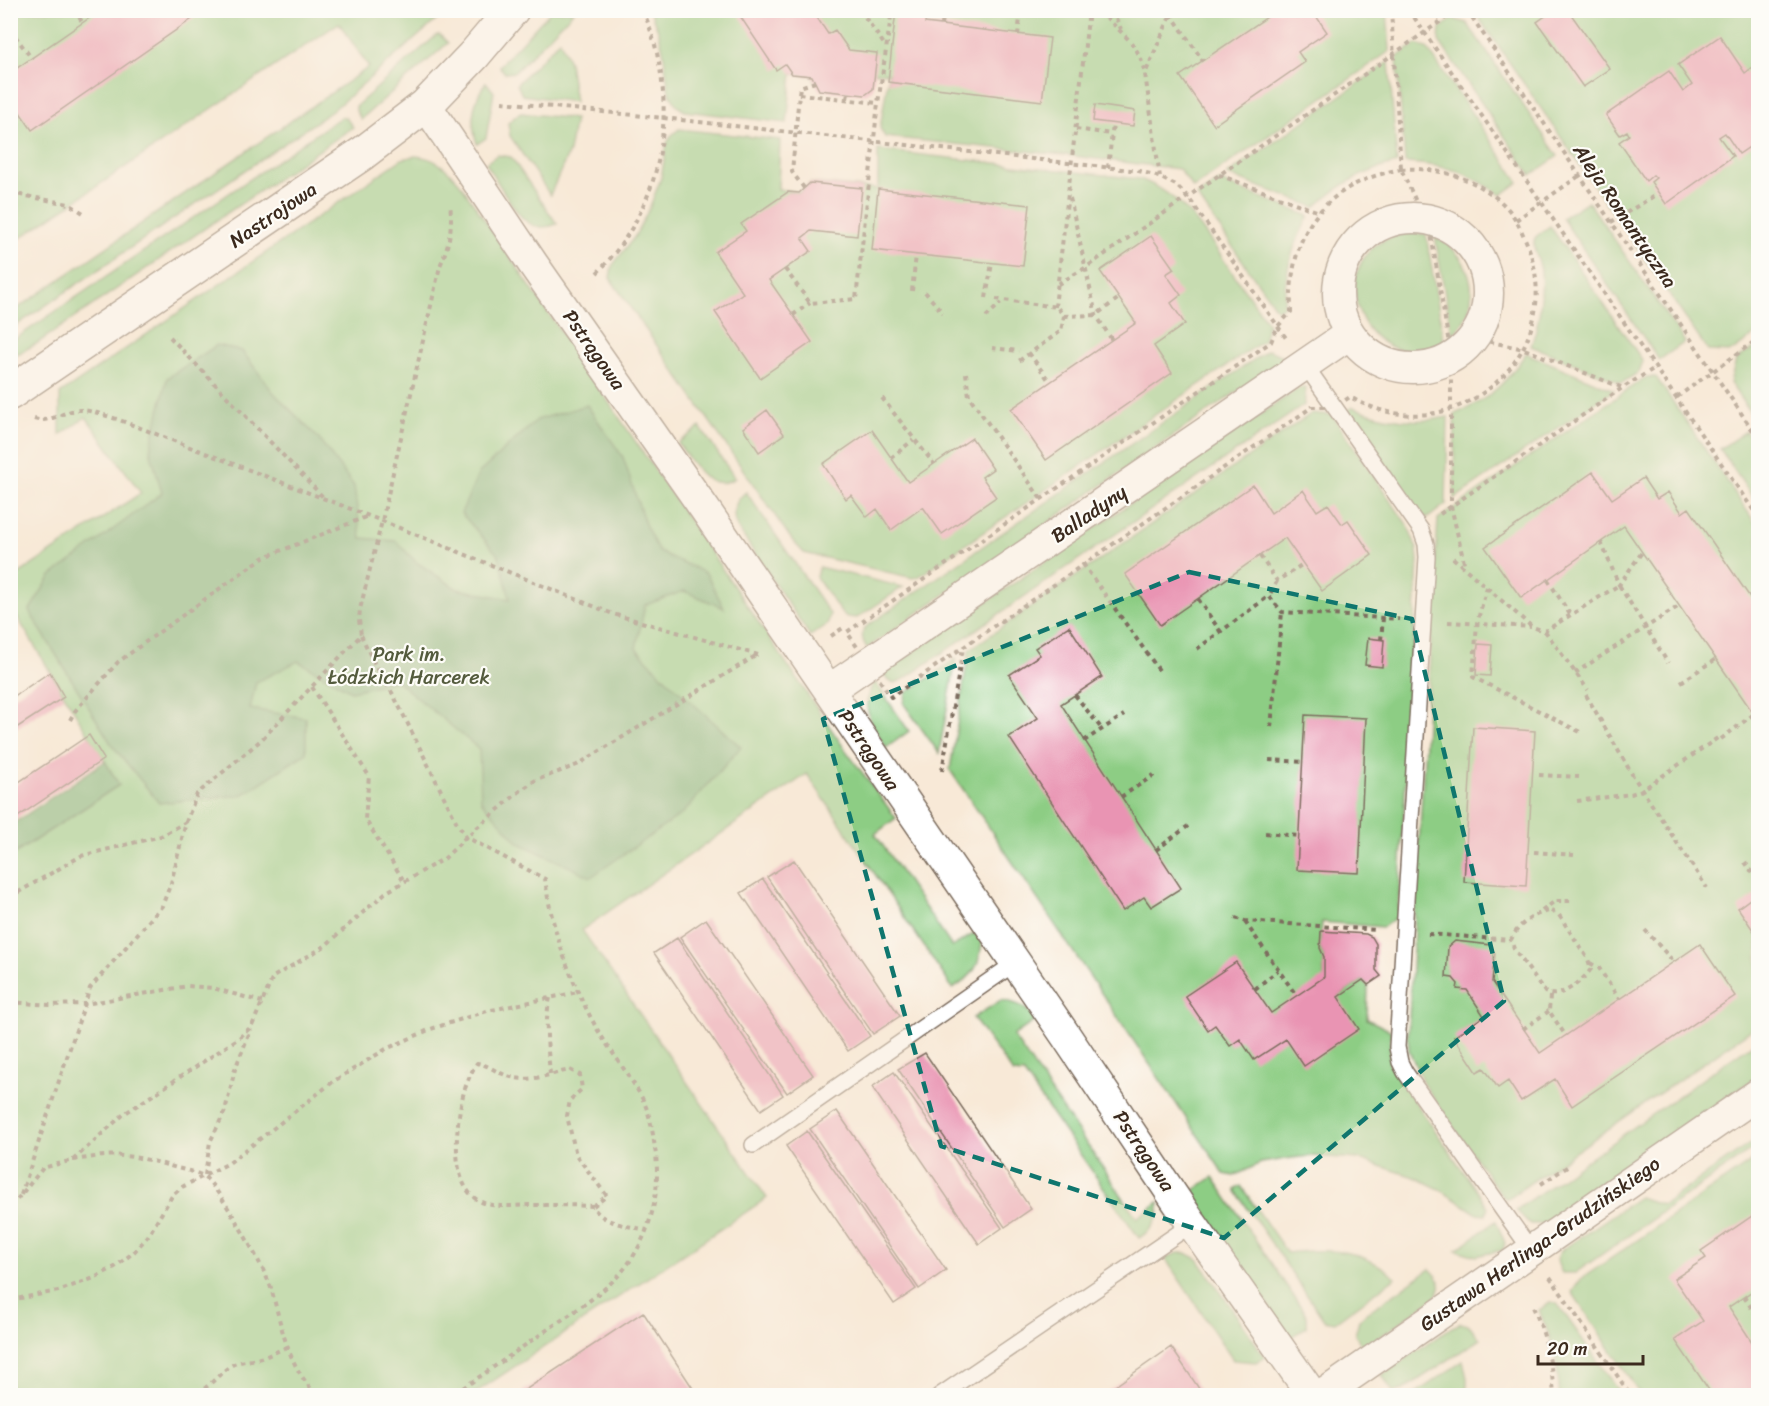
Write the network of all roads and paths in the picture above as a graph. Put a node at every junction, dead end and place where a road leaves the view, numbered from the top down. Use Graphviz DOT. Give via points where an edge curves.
graph roads {
  1 [pos="74,10"];
  2 [pos="643,10"];
  3 [pos="860,10"];
  4 [pos="892,10"];
  5 [pos="944,10"];
  6 [pos="1021,10"];
  7 [pos="1089,10"];
  8 [pos="1100,10"];
  9 [pos="1112,10"];
  10 [pos="1252,10"];
  11 [pos="1391,10"];
  12 [pos="1409,10"];
  13 [pos="1457,10"];
  14 [pos="1467,10"];
  15 [pos="1270,15"];
  16 [pos="499,16"];
  17 [pos="83,23"];
  18 [pos="942,25"];
  19 [pos="10,29"];
  20 [pos="1122,32"];
  21 [pos="1425,33"];
  22 [pos="1018,34"];
  23 [pos="886,48"];
  24 [pos="1393,54"];
  25 [pos="32,59"];
  26 [pos="1203,61"];
  27 [pos="1145,74"];
  28 [pos="815,82"];
  29 [pos="848,93"];
  30 [pos="799,94"];
  31 [pos="847,99"];
  32 [pos="502,102"];
  33 [pos="878,103"];
  34 [pos="426,105"];
  35 [pos="664,118"];
  36 [pos="1113,124"];
  37 [pos="1076,129"];
  38 [pos="795,133"];
  39 [pos="1111,134"];
  40 [pos="874,142"];
  41 [pos="1072,163"];
  42 [pos="1108,168"];
  43 [pos="1401,169"];
  44 [pos="1220,176"];
  45 [pos="1579,176"];
  46 [pos="1160,177"];
  47 [pos="804,188"];
  48 [pos="10,193"];
  49 [pos="1069,193"];
  50 [pos="1654,196"];
  51 [pos="1188,197"];
  52 [pos="450,199"];
  53 [pos="1542,201"];
  54 [pos="1319,212"];
  55 [pos="85,214"];
  56 [pos="1422,219"];
  57 [pos="1516,220"];
  58 [pos="1611,222"];
  59 [pos="916,255"];
  60 [pos="992,263"];
  61 [pos="1085,268"];
  62 [pos="785,269"];
  63 [pos="597,273"];
  64 [pos="1058,284"];
  65 [pos="912,291"];
  66 [pos="926,292"];
  67 [pos="986,298"];
  68 [pos="1119,298"];
  69 [pos="996,299"];
  70 [pos="810,303"];
  71 [pos="1001,303"];
  72 [pos="1055,307"];
  73 [pos="943,313"];
  74 [pos="793,315"];
  75 [pos="1096,315"];
  76 [pos="1064,316"];
  77 [pos="986,317"];
  78 [pos="1348,335"];
  79 [pos="170,338"];
  80 [pos="1758,339"];
  81 [pos="1112,340"];
  82 [pos="1462,347"];
  83 [pos="992,348"];
  84 [pos="1524,348"];
  85 [pos="1019,351"];
  86 [pos="1029,353"];
  87 [pos="1016,363"];
  88 [pos="1305,365"];
  89 [pos="1655,368"];
  90 [pos="1713,371"];
  91 [pos="966,373"];
  92 [pos="1050,382"];
  93 [pos="1622,388"];
  94 [pos="1677,397"];
  95 [pos="1350,398"];
  96 [pos="882,399"];
  97 [pos="19,405"];
  98 [pos="1452,409"];
  99 [pos="1758,438"];
  100 [pos="913,440"];
  101 [pos="891,458"];
  102 [pos="934,464"];
  103 [pos="326,499"];
  104 [pos="1041,499"];
  105 [pos="1451,506"];
  106 [pos="369,516"];
  107 [pos="1758,517"];
  108 [pos="382,521"];
  109 [pos="1421,530"];
  110 [pos="1601,542"];
  111 [pos="1642,552"];
  112 [pos="1260,556"];
  113 [pos="1083,564"];
  114 [pos="1303,564"];
  115 [pos="1465,568"];
  116 [pos="1548,580"];
  117 [pos="1277,581"];
  118 [pos="1619,585"];
  119 [pos="1487,587"];
  120 [pos="1269,596"];
  121 [pos="1198,599"];
  122 [pos="1679,606"];
  123 [pos="1282,612"];
  124 [pos="1570,616"];
  125 [pos="1383,618"];
  126 [pos="1424,620"];
  127 [pos="1477,623"];
  128 [pos="1533,627"];
  129 [pos="1646,627"];
  130 [pos="1220,631"];
  131 [pos="1545,631"];
  132 [pos="361,635"];
  133 [pos="1381,640"];
  134 [pos="964,647"];
  135 [pos="1197,649"];
  136 [pos="757,655"];
  137 [pos="1716,659"];
  138 [pos="1668,663"];
  139 [pos="1575,673"];
  140 [pos="1161,674"];
  141 [pos="821,680"];
  142 [pos="1681,682"];
  143 [pos="312,687"];
  144 [pos="1588,690"];
  145 [pos="1075,695"];
  146 [pos="1586,695"];
  147 [pos="1754,714"];
  148 [pos="1124,715"];
  149 [pos="70,720"];
  150 [pos="1271,727"];
  151 [pos="1101,728"];
  152 [pos="1582,734"];
  153 [pos="1084,741"];
  154 [pos="1269,760"];
  155 [pos="1302,762"];
  156 [pos="942,771"];
  157 [pos="1154,774"];
  158 [pos="1539,775"];
  159 [pos="1579,777"];
  160 [pos="1642,790"];
  161 [pos="1121,797"];
  162 [pos="1577,801"];
  163 [pos="186,822"];
  164 [pos="1188,826"];
  165 [pos="1265,833"];
  166 [pos="1299,836"];
  167 [pos="466,837"];
  168 [pos="1156,850"];
  169 [pos="1534,852"];
  170 [pos="1574,855"];
  171 [pos="1745,862"];
  172 [pos="404,881"];
  173 [pos="1758,881"];
  174 [pos="1707,888"];
  175 [pos="10,897"];
  176 [pos="1571,901"];
  177 [pos="1541,912"];
  178 [pos="1235,918"];
  179 [pos="1245,921"];
  180 [pos="1645,930"];
  181 [pos="1406,932"];
  182 [pos="1511,940"];
  183 [pos="1674,962"];
  184 [pos="1015,963"];
  185 [pos="1589,963"];
  186 [pos="1278,970"];
  187 [pos="1255,989"];
  188 [pos="578,992"];
  189 [pos="1296,995"];
  190 [pos="1550,996"];
  191 [pos="550,998"];
  192 [pos="1619,999"];
  193 [pos="10,1002"];
  194 [pos="262,1002"];
  195 [pos="85,1004"];
  196 [pos="1549,1011"];
  197 [pos="252,1026"];
  198 [pos="1524,1029"];
  199 [pos="1566,1036"];
  200 [pos="550,1074"];
  201 [pos="1758,1094"];
  202 [pos="753,1145"];
  203 [pos="73,1160"];
  204 [pos="1567,1167"];
  205 [pos="205,1176"];
  206 [pos="1541,1184"];
  207 [pos="21,1195"];
  208 [pos="10,1205"];
  209 [pos="594,1206"];
  210 [pos="1192,1224"];
  211 [pos="647,1230"];
  212 [pos="1531,1250"];
  213 [pos="1744,1297"];
  214 [pos="10,1300"];
  215 [pos="1533,1307"];
  216 [pos="1758,1314"];
  217 [pos="1758,1339"];
  218 [pos="1753,1342"];
  219 [pos="287,1347"];
  220 [pos="188,1395"];
  221 [pos="318,1395"];
  222 [pos="451,1395"];
  223 [pos="939,1395"];
  224 [pos="1313,1395"];
  225 [pos="1321,1395"];
  226 [pos="1554,1395"];
  227 [pos="1631,1395"];
  1 -- 17 [label="path"];
  2 -- 35 [label="path" via="660,63"];
  3 -- 23 [label="path"];
  4 -- 23 [label="path"];
  5 -- 18 [label="path"];
  6 -- 22 [label="path"];
  7 -- 37 [label="path"];
  8 -- 20 [label="path"];
  9 -- 20 [label="path"];
  10 -- 15 [label="path"];
  11 -- 24 [label="path"];
  12 -- 21 [label="path"];
  13 -- 21 [label="path"];
  14 -- 45 [label="path, Aleja Romantyczna"];
  16 -- 34 [label="street, Nastrojowa"];
  19 -- 25 [label="path"];
  20 -- 27 [label="path" via="1139,54"];
  21 -- 24 [label="path"];
  21 -- 53 [label="path"];
  23 -- 33 [label="path"];
  24 -- 43 [label="path"];
  24 -- 44 [label="path"];
  26 -- 27 [label="path" via="1171,14"];
  27 -- 46 [label="path"];
  28 -- 30 [label="path" via="800,87"];
  29 -- 31 [label="path"];
  30 -- 31 [label="path"];
  30 -- 38 [label="path"];
  31 -- 33 [label="path"];
  32 -- 35 [label="path"];
  33 -- 40 [label="path"];
  34 -- 97 [label="street, Nastrojowa"];
  34 -- 141 [label="street, Pstrągowa"];
  35 -- 38 [label="path"];
  35 -- 63 [label="path" via="661,152 648,199 615,255"];
  36 -- 39 [label="path"];
  37 -- 39 [label="path"];
  37 -- 41 [label="path"];
  38 -- 40 [label="path"];
  38 -- 47 [label="path" via="792,172"];
  39 -- 42 [label="path"];
  40 -- 41 [label="path"];
  40 -- 70 [label="path" via="856,299"];
  41 -- 42 [label="path"];
  41 -- 49 [label="path"];
  42 -- 46 [label="path"];
  43 -- 56 [label="path"];
  43 -- 57 [label="path" via="1433,170 1464,178 1497,199"];
  44 -- 51 [label="path"];
  44 -- 54 [label="path"];
  45 -- 53 [label="path"];
  45 -- 58 [label="path, Aleja Romantyczna"];
  46 -- 51 [label="path"];
  48 -- 55 [label="path" via="69,204"];
  49 -- 61 [label="path"];
  49 -- 64 [label="path"];
  50 -- 58 [label="path"];
  51 -- 61 [label="path"];
  51 -- 88 [label="path"];
  52 -- 108 [label="path" via="449,244 440,266"];
  53 -- 57 [label="path"];
  53 -- 89 [label="path"];
  56 -- 78 [label="street" via="1387,223 1358,241 1347,258 1339,295 1340,314"];
  56 -- 82 [label="path" via="1431,234"];
  56 -- 82 [label="street" via="1450,225 1464,236 1478,256 1487,287 1487,304 1478,330"];
  57 -- 84 [label="path" via="1529,247 1536,276 1533,325"];
  58 -- 90 [label="path, Aleja Romantyczna"];
  59 -- 65 [label="path"];
  60 -- 67 [label="path"];
  61 -- 64 [label="path"];
  61 -- 75 [label="path"];
  62 -- 70 [label="path"];
  64 -- 72 [label="path"];
  66 -- 73 [label="path"];
  68 -- 75 [label="path"];
  69 -- 72 [label="path"];
  70 -- 74 [label="path"];
  71 -- 77 [label="path"];
  72 -- 76 [label="path"];
  75 -- 76 [label="path"];
  75 -- 81 [label="path"];
  76 -- 86 [label="path" via="1061,331"];
  78 -- 82 [label="street" via="1368,355 1407,369 1427,367"];
  78 -- 88 [label="street, Balladyny"];
  79 -- 103 [label="path"];
  80 -- 90 [label="path"];
  82 -- 84 [label="path"];
  82 -- 98 [label="path"];
  83 -- 85 [label="path"];
  84 -- 93 [label="path"];
  84 -- 98 [label="path" via="1486,393"];
  86 -- 87 [label="path"];
  86 -- 92 [label="path"];
  88 -- 109 [label="lane"];
  88 -- 141 [label="street, Balladyny"];
  89 -- 93 [label="path"];
  89 -- 94 [label="path"];
  90 -- 94 [label="path"];
  90 -- 99 [label="path, Aleja Romantyczna"];
  91 -- 104 [label="path" via="969,396"];
  93 -- 105 [label="path"];
  94 -- 107 [label="path"];
  95 -- 98 [label="path" via="1393,414 1419,415"];
  96 -- 100 [label="path"];
  97 -- 103 [label="path" via="37,421 80,410 117,419"];
  98 -- 105 [label="path"];
  100 -- 101 [label="path"];
  100 -- 102 [label="path"];
  103 -- 106 [label="path"];
  105 -- 109 [label="path"];
  105 -- 115 [label="path"];
  106 -- 108 [label="path"];
  106 -- 149 [label="path" via="251,566 118,662"];
  108 -- 132 [label="path" via="360,609"];
  108 -- 136 [label="path" via="613,614"];
  109 -- 115 [label="path"];
  109 -- 126 [label="lane" via="1427,557"];
  110 -- 118 [label="path"];
  111 -- 118 [label="path"];
  112 -- 117 [label="path"];
  113 -- 140 [label="path"];
  114 -- 117 [label="path"];
  115 -- 119 [label="path"];
  116 -- 124 [label="path"];
  117 -- 120 [label="path"];
  118 -- 124 [label="path"];
  118 -- 129 [label="path"];
  119 -- 127 [label="path"];
  119 -- 128 [label="path"];
  120 -- 123 [label="path"];
  120 -- 130 [label="path"];
  121 -- 130 [label="path"];
  122 -- 129 [label="path"];
  123 -- 125 [label="path"];
  123 -- 150 [label="path"];
  124 -- 131 [label="path"];
  125 -- 126 [label="path"];
  125 -- 133 [label="path"];
  126 -- 127 [label="path"];
  126 -- 181 [label="lane"];
  127 -- 128 [label="path"];
  127 -- 152 [label="path" via="1473,677"];
  128 -- 131 [label="path"];
  129 -- 138 [label="path"];
  129 -- 139 [label="path"];
  130 -- 135 [label="path"];
  131 -- 139 [label="path"];
  132 -- 143 [label="path"];
  132 -- 167 [label="path"];
  134 -- 156 [label="path"];
  136 -- 141 [label="path"];
  136 -- 167 [label="path" via="578,765 534,781"];
  137 -- 142 [label="path"];
  139 -- 144 [label="path"];
  141 -- 184 [label="street, Pstrągowa"];
  143 -- 163 [label="path" via="261,740 200,790"];
  143 -- 172 [label="path" via="369,776 365,819"];
  145 -- 151 [label="path"];
  146 -- 160 [label="path"];
  147 -- 160 [label="path"];
  148 -- 151 [label="path"];
  151 -- 153 [label="path"];
  154 -- 155 [label="path"];
  157 -- 161 [label="path"];
  158 -- 159 [label="path"];
  160 -- 162 [label="path" via="1631,795"];
  160 -- 174 [label="path"];
  163 -- 175 [label="path" via="161,836 81,856"];
  163 -- 195 [label="path" via="162,906 100,975"];
  164 -- 168 [label="path"];
  165 -- 166 [label="path"];
  167 -- 172 [label="path" via="445,858"];
  167 -- 188 [label="path" via="545,879 551,919"];
  169 -- 170 [label="path"];
  171 -- 173 [label="path"];
  172 -- 194 [label="path" via="325,946 273,977"];
  176 -- 177 [label="path" via="1555,901"];
  177 -- 182 [label="path" via="1514,932"];
  177 -- 185 [label="path" via="1559,915"];
  178 -- 179 [label="path"];
  179 -- 181 [label="path"];
  179 -- 186 [label="path"];
  180 -- 183 [label="path"];
  181 -- 182 [label="path"];
  181 -- 212 [label="lane" via="1397,1047 1400,1062"];
  182 -- 190 [label="path"];
  184 -- 202 [label="lane"];
  184 -- 210 [label="street, Pstrągowa"];
  185 -- 190 [label="path" via="1591,969 1585,977"];
  185 -- 192 [label="path" via="1599,968"];
  186 -- 187 [label="path"];
  186 -- 189 [label="path"];
  188 -- 191 [label="path"];
  188 -- 211 [label="path" via="648,1112 658,1172 655,1204"];
  190 -- 196 [label="path"];
  191 -- 200 [label="path" via="546,1030"];
  191 -- 205 [label="path" via="487,1011 386,1049 334,1082 229,1163"];
  193 -- 195 [label="path"];
  194 -- 195 [label="path" via="213,988 188,986"];
  194 -- 197 [label="path"];
  195 -- 207 [label="path"];
  196 -- 198 [label="path"];
  196 -- 199 [label="path"];
  197 -- 203 [label="path" via="224,1050 124,1114"];
  197 -- 205 [label="path" via="235,1069 225,1111 210,1142"];
  200 -- 209 [label="path" via="570,1070 580,1075 582,1089 570,1100 567,1116 576,1155 606,1196"];
  200 -- 209 [label="path" via="538,1079 517,1079 477,1063 470,1073 458,1121 458,1169 463,1185 485,1204"];
  201 -- 212 [label="street, Gustawa Herlinga-Grudzińskiego"];
  203 -- 205 [label="path" via="123,1156"];
  203 -- 207 [label="path" via="43,1168"];
  204 -- 206 [label="path"];
  205 -- 214 [label="path" via="172,1196 148,1236 115,1267 58,1291"];
  205 -- 219 [label="path" via="262,1266"];
  207 -- 208 [label="path"];
  209 -- 211 [label="path" via="596,1212 615,1223"];
  210 -- 223 [label="lane"];
  210 -- 224 [label="street, Pstrągowa"];
  211 -- 222 [label="path" via="615,1279 589,1301"];
  212 -- 225 [label="street, Gustawa Herlinga-Grudzińskiego"];
  212 -- 227 [label="path"];
  213 -- 216 [label="path"];
  215 -- 226 [label="path" via="1547,1346"];
  217 -- 218 [label="path"];
  219 -- 220 [label="path" via="258,1359 241,1361 194,1395"];
  219 -- 221 [label="path"];
}
